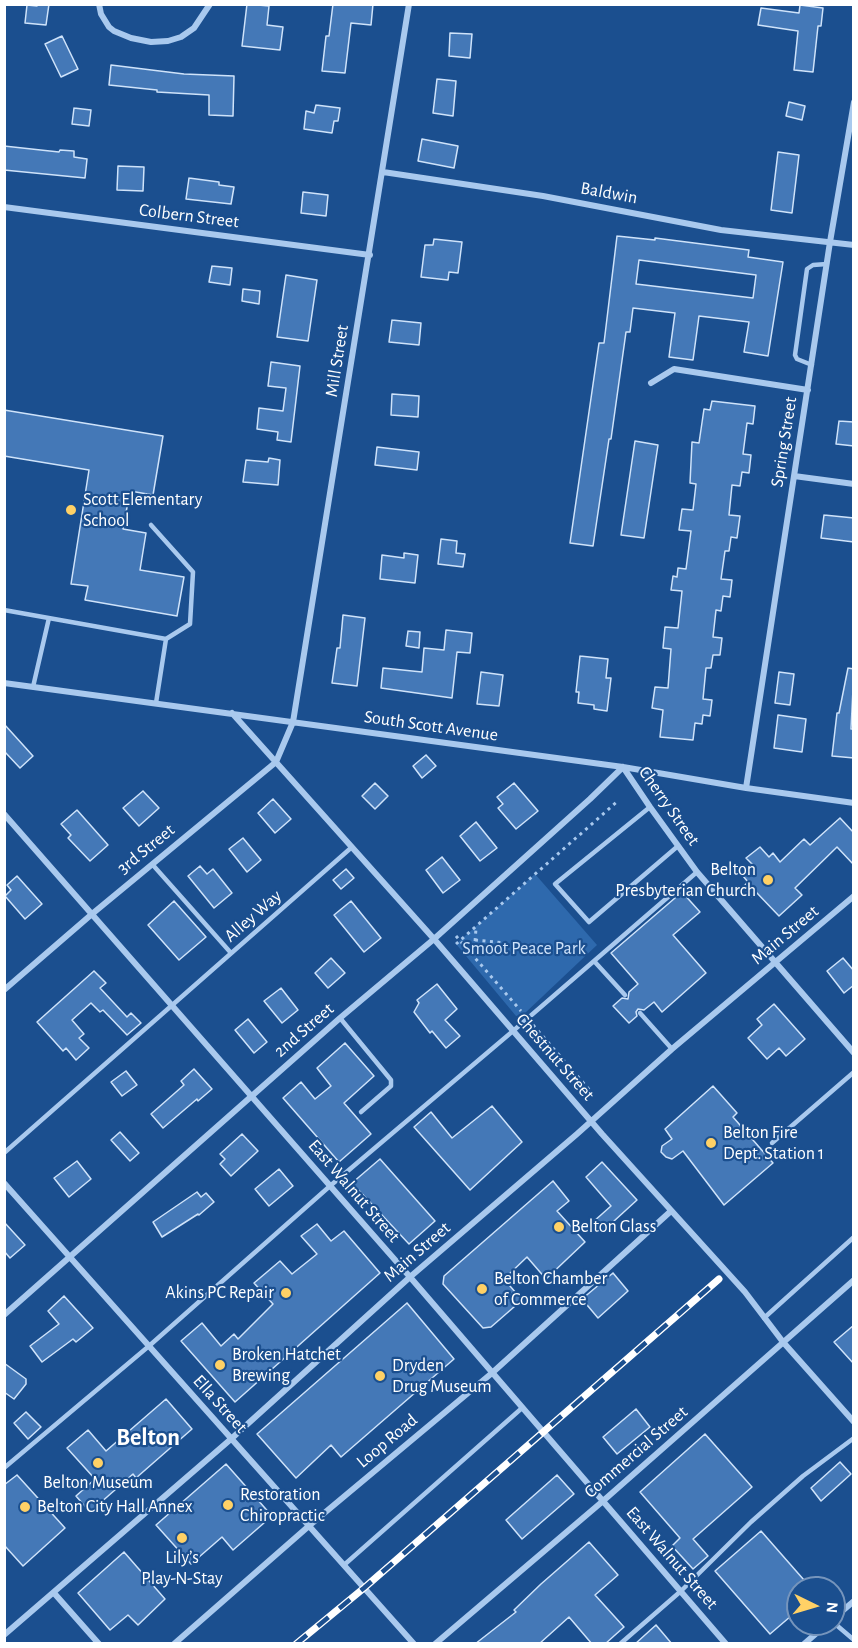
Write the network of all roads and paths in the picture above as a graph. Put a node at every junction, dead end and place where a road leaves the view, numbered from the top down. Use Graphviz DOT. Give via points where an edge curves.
graph roads {
  1 [pos="99,4"];
  2 [pos="210,4"];
  3 [pos="409,4"];
  4 [pos="854,102"];
  5 [pos="382,172"];
  6 [pos="4,207"];
  7 [pos="830,242"];
  8 [pos="854,245"];
  9 [pos="370,255"];
  10 [pos="827,264"];
  11 [pos="812,365"];
  12 [pos="651,383"];
  13 [pos="808,390"];
  14 [pos="794,477"];
  15 [pos="854,484"];
  16 [pos="151,525"];
  17 [pos="4,610"];
  18 [pos="49,618"];
  19 [pos="166,639"];
  20 [pos="4,683"];
  21 [pos="33,687"];
  22 [pos="156,703"];
  23 [pos="232,713"];
  24 [pos="293,722"];
  25 [pos="276,762"];
  26 [pos="623,766"];
  27 [pos="746,788"];
  28 [pos="619,800"];
  29 [pos="854,803"];
  30 [pos="650,807"];
  31 [pos="4,814"];
  32 [pos="678,846"];
  33 [pos="352,847"];
  34 [pos="152,864"];
  35 [pos="697,872"];
  36 [pos="854,897"];
  37 [pos="92,914"];
  38 [pos="476,926"];
  39 [pos="434,939"];
  40 [pos="475,940"];
  41 [pos="505,943"];
  42 [pos="456,944"];
  43 [pos="231,953"];
  44 [pos="474,956"];
  45 [pos="594,961"];
  46 [pos="776,963"];
  47 [pos="4,990"];
  48 [pos="625,995"];
  49 [pos="172,1006"];
  50 [pos="640,1013"];
  51 [pos="340,1018"];
  52 [pos="513,1031"];
  53 [pos="672,1049"];
  54 [pos="854,1053"];
  55 [pos="854,1072"];
  56 [pos="251,1096"];
  57 [pos="361,1112"];
  58 [pos="592,1121"];
  59 [pos="772,1143"];
  60 [pos="4,1153"];
  61 [pos="4,1183"];
  62 [pos="330,1186"];
  63 [pos="671,1210"];
  64 [pos="854,1237"];
  65 [pos="70,1258"];
  66 [pos="410,1277"];
  67 [pos="854,1280"];
  68 [pos="4,1315"];
  69 [pos="764,1318"];
  70 [pos="783,1342"];
  71 [pos="149,1346"];
  72 [pos="492,1373"];
  73 [pos="522,1408"];
  74 [pos="854,1422"];
  75 [pos="854,1438"];
  76 [pos="231,1439"];
  77 [pos="4,1468"];
  78 [pos="603,1501"];
  79 [pos="310,1525"];
  80 [pos="345,1565"];
  81 [pos="681,1591"];
  82 [pos="54,1593"];
  83 [pos="4,1635"];
  84 [pos="99,1644"];
  85 [pos="174,1644"];
  86 [pos="414,1644"];
  87 [pos="435,1644"];
  88 [pos="620,1644"];
  89 [pos="726,1644"];
  1 -- 2 [label="street" via="101,14 114,31 151,42 181,37 194,28"];
  3 -- 5 [label="street, Mill Street"];
  4 -- 7 [label="street, Spring Street"];
  5 -- 7 [label="street, Baldwin" via="554,198 720,230"];
  5 -- 9 [label="street, Mill Street"];
  6 -- 9 [label="street, Colbern Street"];
  7 -- 8 [label="street, Baldwin"];
  7 -- 10 [label="street, Spring Street"];
  9 -- 24 [label="street, Mill Street"];
  10 -- 11 [label="street, Spring Street"];
  10 -- 11 [label="lane" via="807,269 795,355"];
  11 -- 13 [label="street, Spring Street"];
  12 -- 13 [label="street" via="674,369"];
  13 -- 14 [label="street, Spring Street"];
  14 -- 15 [label="street"];
  14 -- 27 [label="street, Spring Street"];
  16 -- 19 [label="lane" via="193,572 190,624"];
  17 -- 18 [label="lane"];
  18 -- 19 [label="lane"];
  18 -- 21 [label="lane"];
  19 -- 22 [label="lane"];
  20 -- 21 [label="street, South Scott Avenue"];
  21 -- 22 [label="street, South Scott Avenue"];
  22 -- 23 [label="street, South Scott Avenue"];
  23 -- 24 [label="street, South Scott Avenue"];
  23 -- 25 [label="street, Chestnut Street"];
  24 -- 25 [label="street, 3rd Street"];
  24 -- 26 [label="street, South Scott Avenue"];
  25 -- 33 [label="street, Chestnut Street"];
  25 -- 34 [label="street, 3rd Street"];
  26 -- 27 [label="street, South Scott Avenue"];
  26 -- 30 [label="street, Cherry Street"];
  26 -- 39 [label="street, 2nd Street"];
  27 -- 29 [label="street, South Scott Avenue"];
  28 -- 38 [label="path"];
  30 -- 32 [label="street, Cherry Street"];
  30 -- 32 [label="lane" via="555,884 589,922"];
  31 -- 37 [label="street, East Walnut Street"];
  32 -- 35 [label="street, Cherry Street"];
  33 -- 39 [label="street, Chestnut Street"];
  33 -- 43 [label="lane, Alley Way"];
  34 -- 37 [label="street, 3rd Street"];
  34 -- 43 [label="lane"];
  35 -- 45 [label="lane"];
  35 -- 46 [label="street, Cherry Street"];
  36 -- 46 [label="street, Main Street"];
  37 -- 47 [label="street, 3rd Street"];
  37 -- 49 [label="street, East Walnut Street"];
  38 -- 40 [label="path"];
  38 -- 42 [label="path"];
  39 -- 51 [label="street, 2nd Street"];
  39 -- 52 [label="street, Chestnut Street"];
  40 -- 41 [label="path"];
  40 -- 44 [label="path"];
  43 -- 49 [label="lane, Alley Way"];
  45 -- 48 [label="lane"];
  45 -- 52 [label="lane"];
  46 -- 53 [label="street, Main Street"];
  46 -- 54 [label="street, Cherry Street"];
  49 -- 56 [label="street, East Walnut Street"];
  49 -- 60 [label="lane, Alley Way"];
  50 -- 53 [label="lane"];
  51 -- 56 [label="street, 2nd Street"];
  51 -- 57 [label="lane" via="391,1080 391,1086"];
  52 -- 58 [label="street, Chestnut Street"];
  52 -- 62 [label="lane"];
  53 -- 58 [label="street, Main Street"];
  55 -- 59 [label="lane"];
  56 -- 62 [label="street, East Walnut Street"];
  56 -- 65 [label="street, 2nd Street"];
  58 -- 63 [label="street, Chestnut Street"];
  58 -- 66 [label="street, Main Street"];
  61 -- 65 [label="street, Ella Street"];
  62 -- 66 [label="street, East Walnut Street"];
  62 -- 71 [label="lane"];
  63 -- 69 [label="street, Chestnut Street"];
  63 -- 72 [label="street, Loop Road"];
  64 -- 69 [label="lane"];
  65 -- 68 [label="street, 2nd Street"];
  65 -- 71 [label="street, Ella Street"];
  66 -- 72 [label="street, East Walnut Street"];
  66 -- 76 [label="street, Main Street"];
  67 -- 70 [label="street, Commercial Street"];
  69 -- 70 [label="street, Chestnut Street"];
  70 -- 74 [label="street, Chestnut Street"];
  70 -- 78 [label="street, Commercial Street"];
  71 -- 76 [label="street, Ella Street"];
  71 -- 77 [label="lane"];
  72 -- 73 [label="street, East Walnut Street"];
  72 -- 79 [label="street, Loop Road"];
  73 -- 78 [label="street, East Walnut Street"];
  73 -- 80 [label="lane"];
  75 -- 81 [label="lane" via="786,1491"];
  76 -- 79 [label="street, Ella Street"];
  76 -- 82 [label="street, Main Street"];
  78 -- 81 [label="street, East Walnut Street"];
  78 -- 87 [label="street, Commercial Street"];
  79 -- 80 [label="street, Ella Street"];
  79 -- 85 [label="street, Loop Road"];
  80 -- 86 [label="street, Ella Street"];
  81 -- 88 [label="lane"];
  81 -- 89 [label="street, East Walnut Street"];
  82 -- 83 [label="street, Main Street"];
  82 -- 84 [label="street"];
}
